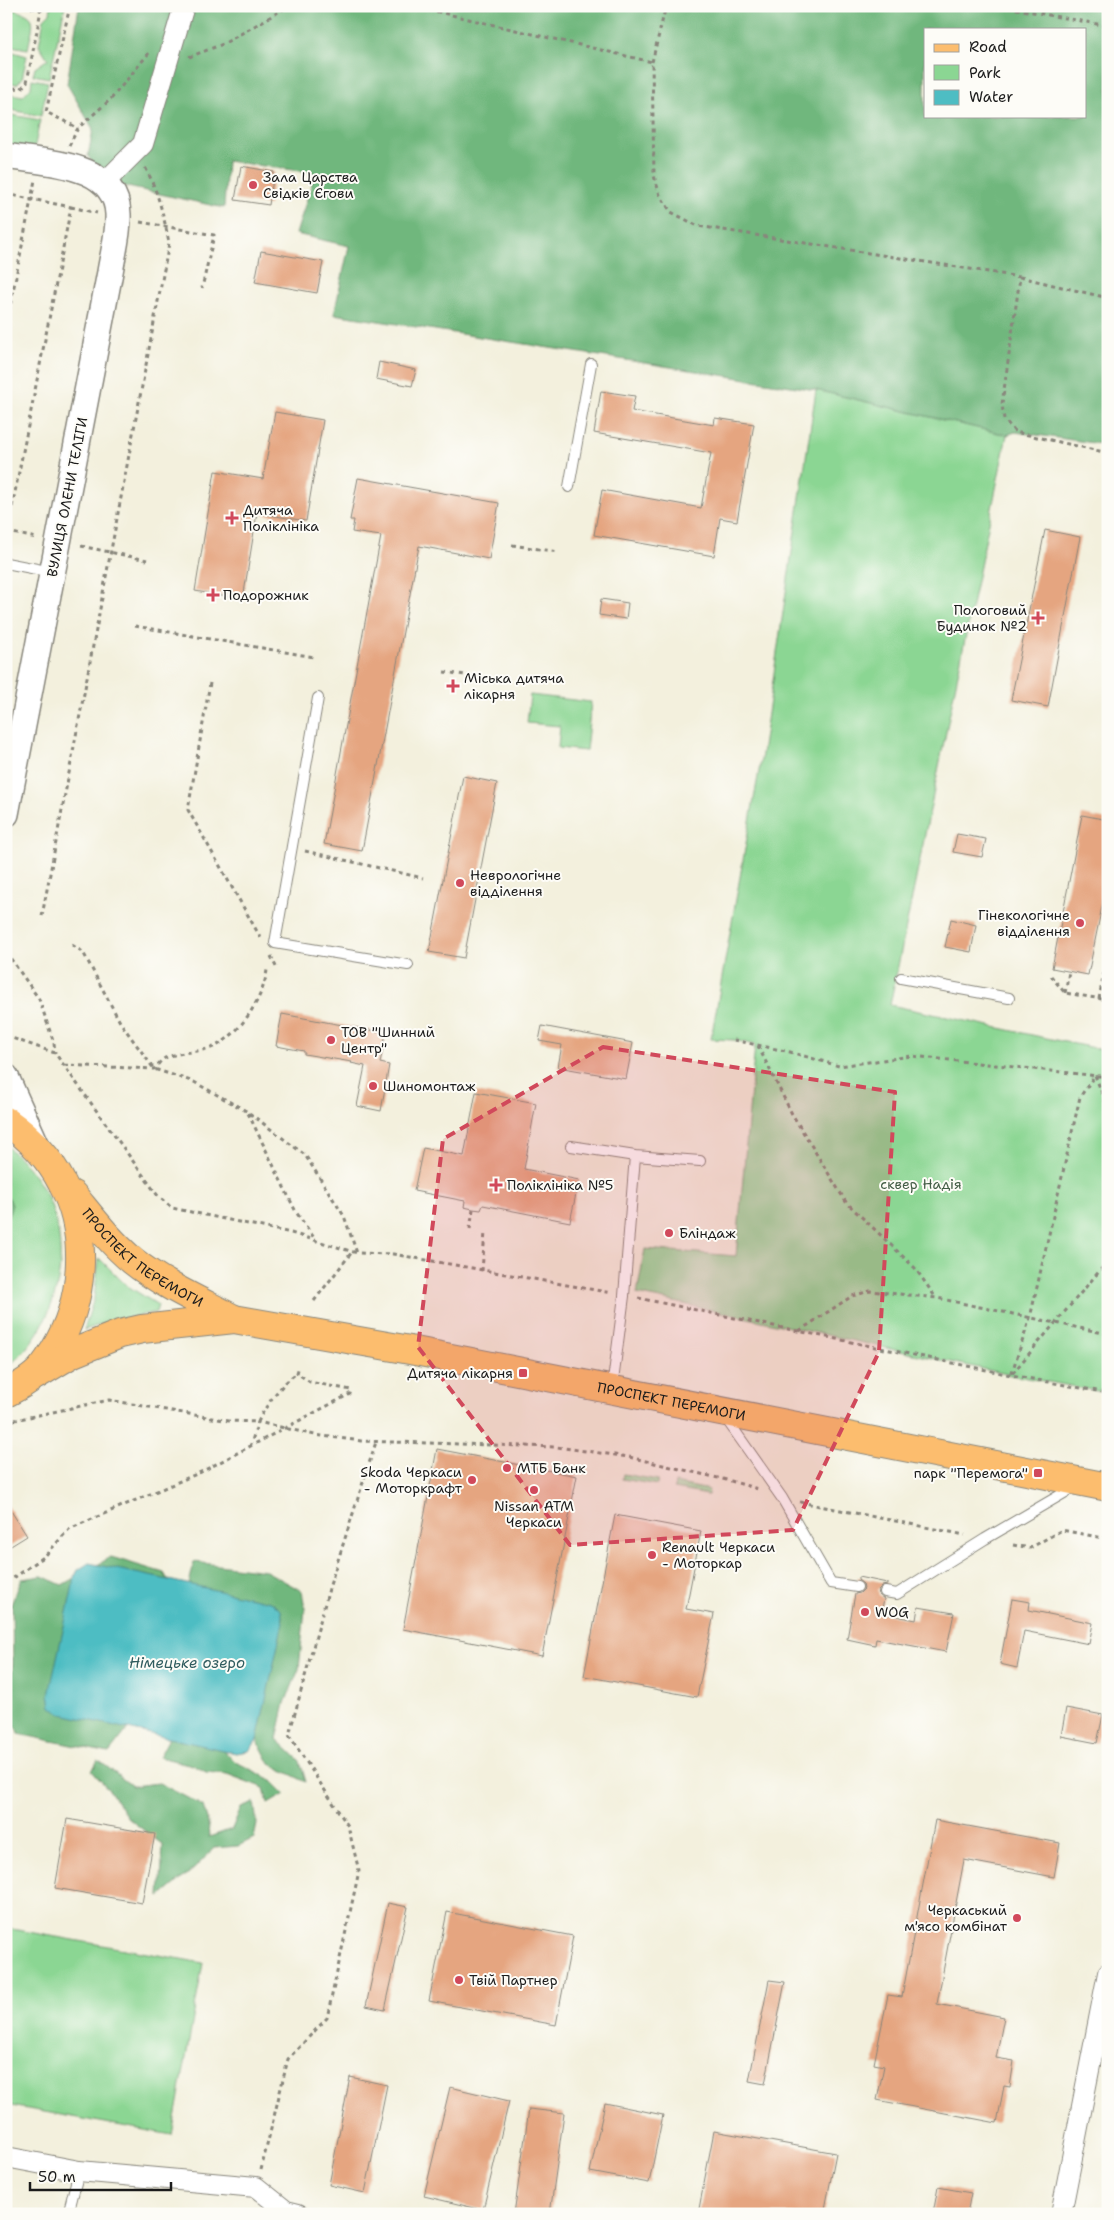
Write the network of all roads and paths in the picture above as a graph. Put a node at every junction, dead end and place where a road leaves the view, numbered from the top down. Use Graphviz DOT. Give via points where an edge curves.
graph roads {
  1 [pos="24,6"];
  2 [pos="70,6"];
  3 [pos="184,6"];
  4 [pos="289,6"];
  5 [pos="413,6"];
  6 [pos="666,6"];
  7 [pos="1000,6"];
  8 [pos="42,8"];
  9 [pos="1108,26"];
  10 [pos="153,47"];
  11 [pos="652,62"];
  12 [pos="168,66"];
  13 [pos="6,87"];
  14 [pos="78,128"];
  15 [pos="136,150"];
  16 [pos="6,156"];
  17 [pos="66,166"];
  18 [pos="36,171"];
  19 [pos="105,182"];
  20 [pos="6,194"];
  21 [pos="32,200"];
  22 [pos="71,208"];
  23 [pos="118,217"];
  24 [pos="166,228"];
  25 [pos="1020,277"];
  26 [pos="202,288"];
  27 [pos="1108,298"];
  28 [pos="6,327"];
  29 [pos="591,364"];
  30 [pos="1108,453"];
  31 [pos="569,487"];
  32 [pos="7,532"];
  33 [pos="6,538"];
  34 [pos="37,538"];
  35 [pos="512,545"];
  36 [pos="81,546"];
  37 [pos="110,552"];
  38 [pos="559,552"];
  39 [pos="147,560"];
  40 [pos="6,563"];
  41 [pos="53,572"];
  42 [pos="135,626"];
  43 [pos="314,657"];
  44 [pos="444,672"];
  45 [pos="507,681"];
  46 [pos="210,683"];
  47 [pos="318,698"];
  48 [pos="6,814"];
  49 [pos="292,848"];
  50 [pos="423,878"];
  51 [pos="9,909"];
  52 [pos="42,916"];
  53 [pos="6,923"];
  54 [pos="72,945"];
  55 [pos="1108,950"];
  56 [pos="6,952"];
  57 [pos="408,964"];
  58 [pos="277,969"];
  59 [pos="268,970"];
  60 [pos="1069,972"];
  61 [pos="1051,976"];
  62 [pos="901,978"];
  63 [pos="1065,993"];
  64 [pos="1009,998"];
  65 [pos="1099,999"];
  66 [pos="1108,1000"];
  67 [pos="6,1036"];
  68 [pos="734,1040"];
  69 [pos="758,1046"];
  70 [pos="55,1053"];
  71 [pos="63,1064"];
  72 [pos="154,1069"];
  73 [pos="1094,1075"];
  74 [pos="6,1077"];
  75 [pos="1108,1077"];
  76 [pos="1108,1109"];
  77 [pos="248,1112"];
  78 [pos="6,1122"];
  79 [pos="37,1146"];
  80 [pos="571,1146"];
  81 [pos="635,1156"];
  82 [pos="700,1161"];
  83 [pos="63,1184"];
  84 [pos="473,1208"];
  85 [pos="470,1229"];
  86 [pos="485,1232"];
  87 [pos="318,1243"];
  88 [pos="355,1253"];
  89 [pos="1108,1261"];
  90 [pos="482,1271"];
  91 [pos="624,1296"];
  92 [pos="937,1298"];
  93 [pos="314,1301"];
  94 [pos="1030,1318"];
  95 [pos="234,1319"];
  96 [pos="1055,1323"];
  97 [pos="798,1331"];
  98 [pos="1108,1334"];
  99 [pos="299,1366"];
  100 [pos="297,1373"];
  101 [pos="36,1375"];
  102 [pos="1011,1375"];
  103 [pos="612,1390"];
  104 [pos="6,1393"];
  105 [pos="1108,1393"];
  106 [pos="721,1412"];
  107 [pos="6,1422"];
  108 [pos="258,1422"];
  109 [pos="285,1429"];
  110 [pos="376,1442"];
  111 [pos="250,1446"];
  112 [pos="1095,1484"];
  113 [pos="782,1498"];
  114 [pos="966,1535"];
  115 [pos="1108,1539"];
  116 [pos="1013,1545"];
  117 [pos="6,1581"];
  118 [pos="857,1587"];
  119 [pos="885,1592"];
  120 [pos="1108,1973"];
  121 [pos="6,2157"];
  122 [pos="79,2171"];
  123 [pos="256,2187"];
  124 [pos="68,2214"];
  125 [pos="298,2214"];
  126 [pos="1061,2214"];
  1 -- 8 [label="path"];
  2 -- 14 [label="path" via="46,112"];
  3 -- 12 [label="street"];
  4 -- 12 [label="path" via="223,44"];
  5 -- 11 [label="path"];
  6 -- 11 [label="path"];
  7 -- 9 [label="path"];
  8 -- 13 [label="path" via="27,82 21,89"];
  10 -- 14 [label="path" via="111,98"];
  11 -- 25 [label="path" via="654,176 660,196 671,212 698,226"];
  12 -- 15 [label="street" via="143,144"];
  14 -- 17 [label="path" via="68,150"];
  15 -- 19 [label="street"];
  15 -- 24 [label="path" via="152,181"];
  16 -- 17 [label="street"];
  17 -- 19 [label="street" via="91,173"];
  18 -- 21 [label="path"];
  19 -- 23 [label="street, ВУЛИЦЯ ОЛЕНИ ТЕЛІГИ" via="117,203"];
  20 -- 21 [label="path"];
  21 -- 22 [label="path"];
  21 -- 28 [label="path"];
  22 -- 23 [label="path"];
  22 -- 32 [label="path"];
  23 -- 24 [label="path"];
  23 -- 41 [label="street, ВУЛИЦЯ ОЛЕНИ ТЕЛІГИ"];
  24 -- 26 [label="path" via="214,235"];
  24 -- 37 [label="path" via="169,243"];
  25 -- 27 [label="path"];
  25 -- 30 [label="path" via="1002,404 1004,418 1015,432"];
  29 -- 31 [label="lane"];
  32 -- 33 [label="path"];
  32 -- 34 [label="path"];
  35 -- 38 [label="path"];
  36 -- 37 [label="path"];
  37 -- 39 [label="path"];
  37 -- 52 [label="path"];
  40 -- 41 [label="lane"];
  41 -- 48 [label="street, ВУЛИЦЯ ОЛЕНИ ТЕЛІГИ"];
  42 -- 43 [label="path"];
  44 -- 45 [label="path"];
  46 -- 58 [label="path" via="188,810"];
  47 -- 49 [label="lane"];
  49 -- 50 [label="path"];
  49 -- 57 [label="lane" via="275,943"];
  51 -- 53 [label="path"];
  54 -- 72 [label="path" via="83,952 120,1022"];
  55 -- 65 [label="path"];
  56 -- 70 [label="path" via="39,999"];
  59 -- 72 [label="path" via="260,996 225,1042 165,1059"];
  60 -- 63 [label="path"];
  61 -- 63 [label="path"];
  62 -- 64 [label="lane"];
  63 -- 65 [label="path"];
  65 -- 66 [label="path"];
  67 -- 70 [label="path"];
  68 -- 69 [label="path"];
  69 -- 73 [label="path" via="839,1066 912,1056"];
  69 -- 92 [label="path" via="792,1114 846,1202 916,1268"];
  70 -- 71 [label="path"];
  71 -- 72 [label="path"];
  71 -- 87 [label="path" via="158,1196 172,1208 291,1233"];
  72 -- 77 [label="path" via="194,1082"];
  73 -- 75 [label="path"];
  73 -- 76 [label="path"];
  73 -- 94 [label="path" via="1080,1097"];
  74 -- 79 [label="street"];
  77 -- 87 [label="path" via="296,1212"];
  77 -- 88 [label="path" via="305,1155 344,1216"];
  78 -- 79 [label="main road"];
  79 -- 83 [label="main road"];
  80 -- 81 [label="lane"];
  81 -- 82 [label="lane"];
  81 -- 91 [label="lane"];
  83 -- 95 [label="main road, ПРОСПЕКТ ПЕРЕМОГИ" via="132,1260 169,1285"];
  83 -- 101 [label="main road" via="78,1227 80,1273 62,1337"];
  84 -- 85 [label="path"];
  86 -- 90 [label="path"];
  87 -- 88 [label="path"];
  88 -- 90 [label="path" via="393,1254"];
  88 -- 93 [label="path"];
  89 -- 96 [label="path"];
  90 -- 91 [label="path"];
  91 -- 97 [label="path"];
  91 -- 103 [label="lane"];
  92 -- 94 [label="path"];
  92 -- 97 [label="path" via="870,1290 852,1296"];
  94 -- 96 [label="path"];
  94 -- 102 [label="path"];
  95 -- 101 [label="main road, ПРОСПЕКТ ПЕРЕМОГИ" via="120,1334 73,1353"];
  95 -- 103 [label="main road, ПРОСПЕКТ ПЕРЕМОГИ"];
  96 -- 98 [label="path"];
  96 -- 102 [label="path"];
  97 -- 102 [label="path"];
  99 -- 100 [label="path"];
  100 -- 108 [label="path" via="273,1398"];
  100 -- 109 [label="path" via="310,1382 351,1390 349,1397"];
  101 -- 104 [label="main road, ПРОСПЕКТ ПЕРЕМОГИ"];
  102 -- 105 [label="path"];
  103 -- 106 [label="main road, ПРОСПЕКТ ПЕРЕМОГИ"];
  106 -- 112 [label="main road, ПРОСПЕКТ ПЕРЕМОГИ"];
  106 -- 113 [label="lane"];
  107 -- 108 [label="path" via="108,1400 229,1421"];
  108 -- 109 [label="path"];
  108 -- 111 [label="path"];
  109 -- 110 [label="path"];
  109 -- 111 [label="path"];
  110 -- 113 [label="path" via="557,1446 629,1457 731,1480"];
  110 -- 123 [label="path" via="330,1585 289,1735 348,1826 359,1871 327,2018 288,2059"];
  111 -- 117 [label="path" via="201,1472 69,1529 45,1556"];
  112 -- 119 [label="lane" via="985,1539 897,1594"];
  113 -- 114 [label="path"];
  113 -- 118 [label="lane" via="832,1583"];
  115 -- 116 [label="path" via="1062,1530 1030,1548"];
  120 -- 126 [label="street"];
  121 -- 122 [label="street"];
  122 -- 123 [label="street"];
  122 -- 124 [label="lane"];
  123 -- 125 [label="street" via="286,2211"];
}
